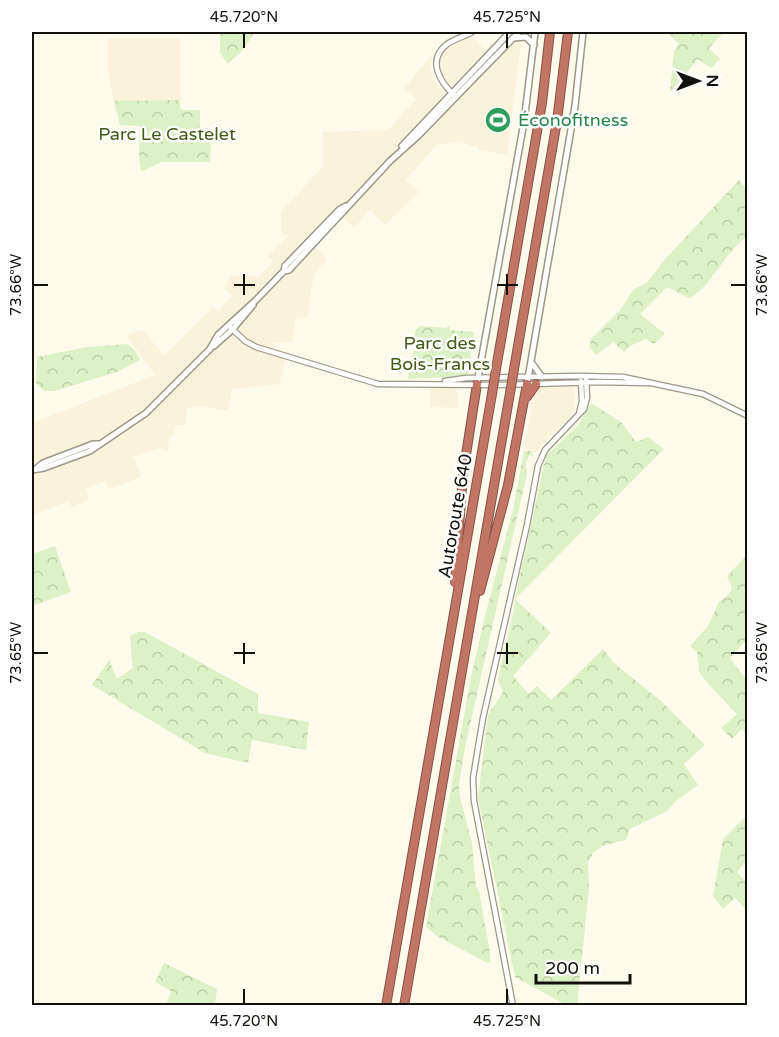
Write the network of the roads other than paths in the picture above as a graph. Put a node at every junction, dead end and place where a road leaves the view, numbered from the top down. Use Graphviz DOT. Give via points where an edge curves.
graph roads {
  1 [pos="472,32"];
  2 [pos="519,32"];
  3 [pos="535,32"];
  4 [pos="550,32"];
  5 [pos="568,32"];
  6 [pos="583,32"];
  7 [pos="511,34"];
  8 [pos="534,45"];
  9 [pos="454,95"];
  10 [pos="230,328"];
  11 [pos="531,362"];
  12 [pos="542,376"];
  13 [pos="584,376"];
  14 [pos="528,380"];
  15 [pos="477,381"];
  16 [pos="584,382"];
  17 [pos="648,383"];
  18 [pos="536,384"];
  19 [pos="524,401"];
  20 [pos="747,416"];
  21 [pos="34,469"];
  22 [pos="470,624"];
  23 [pos="451,628"];
  24 [pos="386,1005"];
  25 [pos="404,1005"];
  26 [pos="513,1005"];
  1 -- 9 [label="street" via="448,43 438,56 439,77"];
  2 -- 7 [label="main road"];
  3 -- 8 [label="main road"];
  4 -- 23 [label="highway, Autoroute 640, bridge" via="540,114"];
  5 -- 22 [label="highway, Autoroute 640, bridge" via="557,121"];
  6 -- 11 [label="main road" via="575,106"];
  7 -- 8 [label="main road" via="526,37"];
  7 -- 9 [label="main road"];
  8 -- 15 [label="main road" via="524,122"];
  9 -- 10 [label="main road" via="418,136 285,266 247,314"];
  10 -- 15 [label="street" via="256,347 366,381"];
  10 -- 21 [label="main road" via="150,409 125,428 98,444"];
  11 -- 12 [label="main road"];
  11 -- 14 [label="main road"];
  12 -- 13 [label="street"];
  12 -- 14 [label="street"];
  13 -- 16 [label="street"];
  13 -- 17 [label="street" via="628,377"];
  14 -- 15 [label="street"];
  14 -- 18 [label="street"];
  14 -- 19 [label="highway"];
  15 -- 23 [label="highway" via="463,474"];
  16 -- 17 [label="street"];
  16 -- 18 [label="street"];
  16 -- 26 [label="street" via="585,407 545,450 539,463 473,778 474,801"];
  17 -- 20 [label="street" via="710,397"];
  18 -- 19 [label="highway"];
  19 -- 22 [label="highway" via="506,493"];
  22 -- 25 [label="highway, Autoroute 640"];
  23 -- 24 [label="highway, Autoroute 640"];
}
